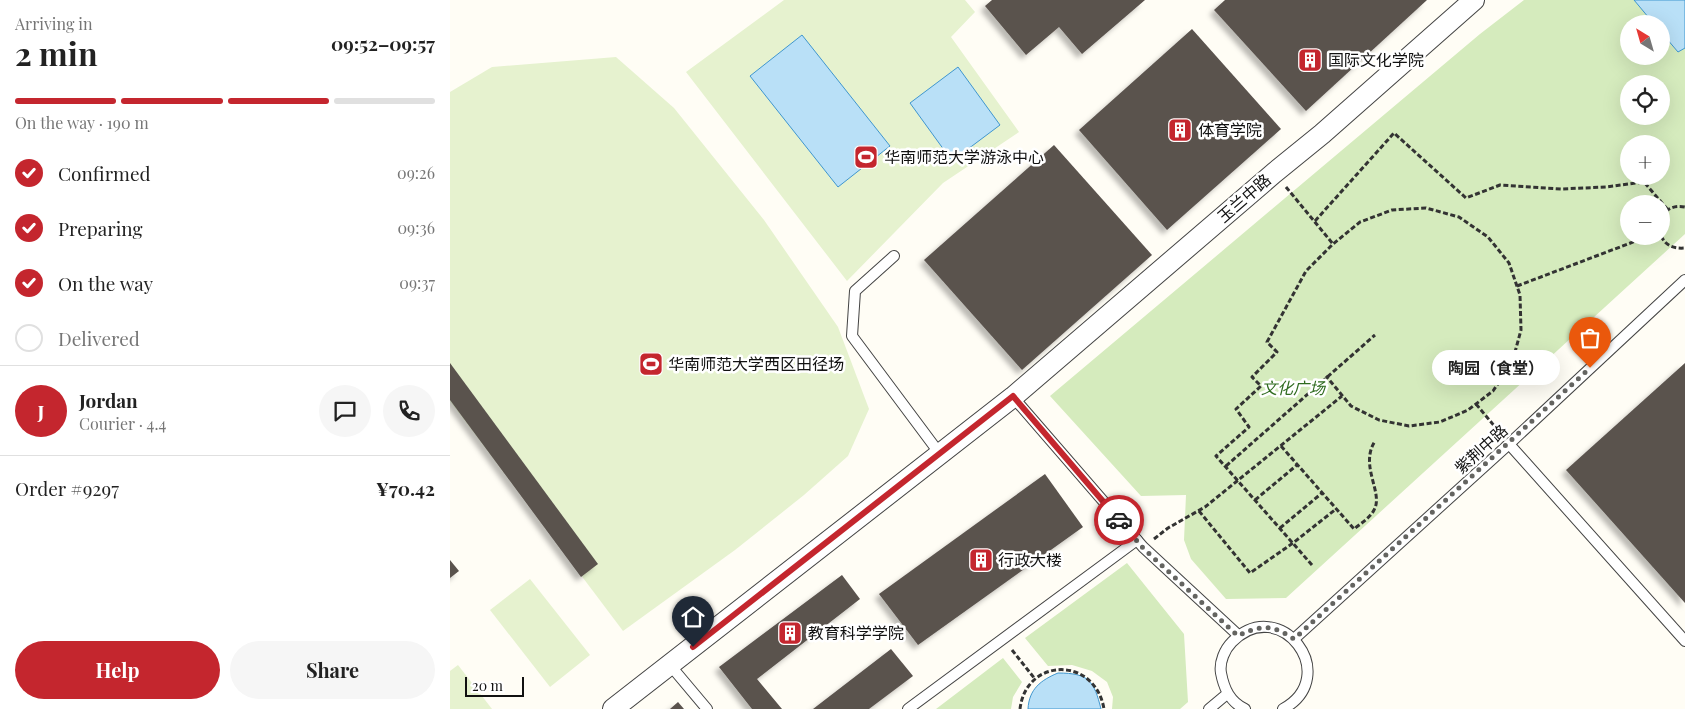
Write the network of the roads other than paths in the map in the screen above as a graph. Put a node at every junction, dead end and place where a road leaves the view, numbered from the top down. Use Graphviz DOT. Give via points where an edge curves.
graph roads {
  1 [pos="1474,0"];
  2 [pos="894,256"];
  3 [pos="1685,280"];
  4 [pos="1013,396"];
  5 [pos="1509,444"];
  6 [pos="940,454"];
  7 [pos="1140,544"];
  8 [pos="1238,636"];
  9 [pos="1294,639"];
  10 [pos="1685,641"];
  11 [pos="670,665"];
  12 [pos="1227,694"];
  13 [pos="1289,708"];
  14 [pos="613,709"];
  15 [pos="706,709"];
  16 [pos="908,709"];
  17 [pos="1209,709"];
  18 [pos="1245,709"];
  1 -- 4 [label="street, 玉兰中路" via="1322,134"];
  2 -- 6 [label="lane" via="855,291 852,336"];
  3 -- 5 [label="lane, 紫荆中路"];
  4 -- 6 [label="street, 玉兰中路"];
  4 -- 7 [label="lane"];
  5 -- 9 [label="lane, 紫荆中路"];
  5 -- 10 [label="lane"];
  6 -- 11 [label="street, 玉兰中路"];
  7 -- 8 [label="lane"];
  7 -- 16 [label="lane"];
  8 -- 9 [label="lane" via="1252,629 1267,627 1282,630"];
  8 -- 12 [label="lane" via="1222,658 1221,671"];
  9 -- 13 [label="lane" via="1303,650 1308,665 1307,680 1301,694"];
  11 -- 14 [label="street, 玉兰中路"];
  11 -- 15 [label="lane"];
  12 -- 17 [label="lane"];
  12 -- 18 [label="lane"];
}
